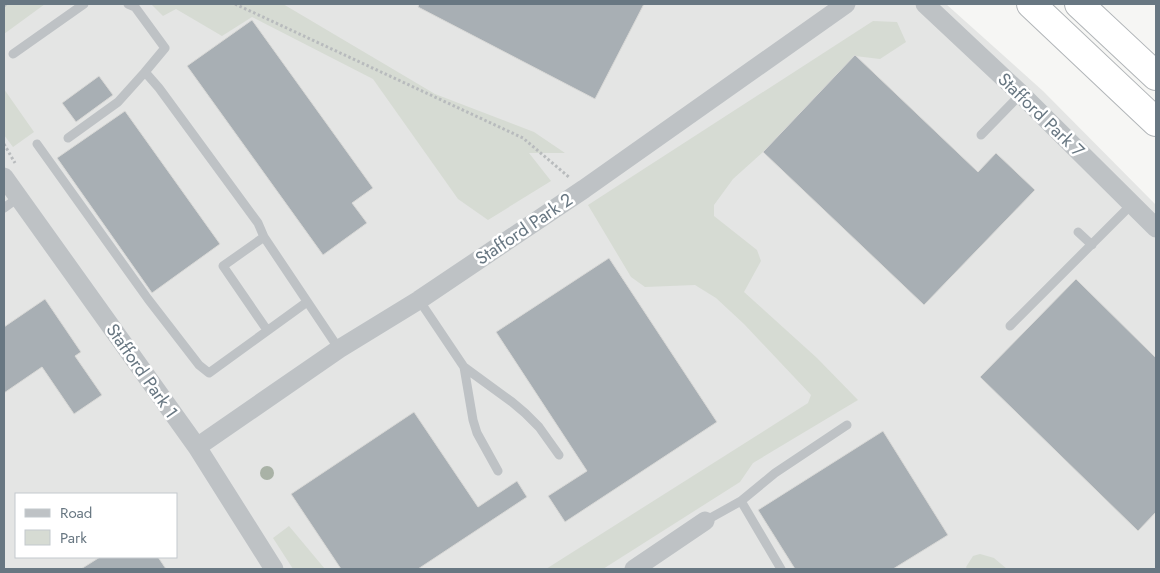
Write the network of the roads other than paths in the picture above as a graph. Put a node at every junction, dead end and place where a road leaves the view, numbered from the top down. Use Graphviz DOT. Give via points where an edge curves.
graph roads {
  1 [pos="84,4"];
  2 [pos="128,4"];
  3 [pos="846,4"];
  4 [pos="925,4"];
  5 [pos="1031,4"];
  6 [pos="1080,4"];
  7 [pos="13,54"];
  8 [pos="145,72"];
  9 [pos="1156,76"];
  10 [pos="1021,94"];
  11 [pos="1156,122"];
  12 [pos="981,135"];
  13 [pos="68,138"];
  14 [pos="37,144"];
  15 [pos="4,177"];
  16 [pos="11,202"];
  17 [pos="1132,204"];
  18 [pos="1156,228"];
  19 [pos="1078,232"];
  20 [pos="264,237"];
  21 [pos="1092,245"];
  22 [pos="419,300"];
  23 [pos="307,302"];
  24 [pos="1010,326"];
  25 [pos="267,330"];
  26 [pos="339,349"];
  27 [pos="464,367"];
  28 [pos="847,425"];
  29 [pos="197,448"];
  30 [pos="559,455"];
  31 [pos="498,471"];
  32 [pos="741,501"];
  33 [pos="705,521"];
  34 [pos="274,569"];
  35 [pos="634,569"];
  36 [pos="781,569"];
  1 -- 7 [label="lane"];
  2 -- 8 [label="lane" via="135,7 165,48"];
  3 -- 22 [label="street, Stafford Park 2" via="584,189"];
  4 -- 10 [label="street, Stafford Park 7"];
  5 -- 11 [label="highway"];
  6 -- 9 [label="highway"];
  8 -- 13 [label="lane" via="118,102"];
  8 -- 20 [label="lane" via="258,224"];
  10 -- 12 [label="lane"];
  10 -- 17 [label="street, Stafford Park 7"];
  14 -- 25 [label="lane" via="199,365 209,373"];
  15 -- 16 [label="street, Stafford Park 1"];
  16 -- 29 [label="street, Stafford Park 1"];
  17 -- 18 [label="street, Stafford Park 7"];
  17 -- 21 [label="lane"];
  19 -- 21 [label="lane"];
  20 -- 23 [label="lane"];
  20 -- 25 [label="lane" via="223,266"];
  21 -- 24 [label="lane"];
  22 -- 26 [label="street, Stafford Park 2"];
  22 -- 27 [label="lane"];
  23 -- 25 [label="lane"];
  23 -- 26 [label="lane"];
  26 -- 29 [label="street, Stafford Park 2"];
  27 -- 30 [label="lane" via="525,413"];
  27 -- 31 [label="lane" via="477,433"];
  28 -- 32 [label="lane" via="774,473"];
  29 -- 34 [label="street, Stafford Park 1"];
  32 -- 33 [label="lane"];
  32 -- 36 [label="lane"];
  33 -- 35 [label="street"];
}
